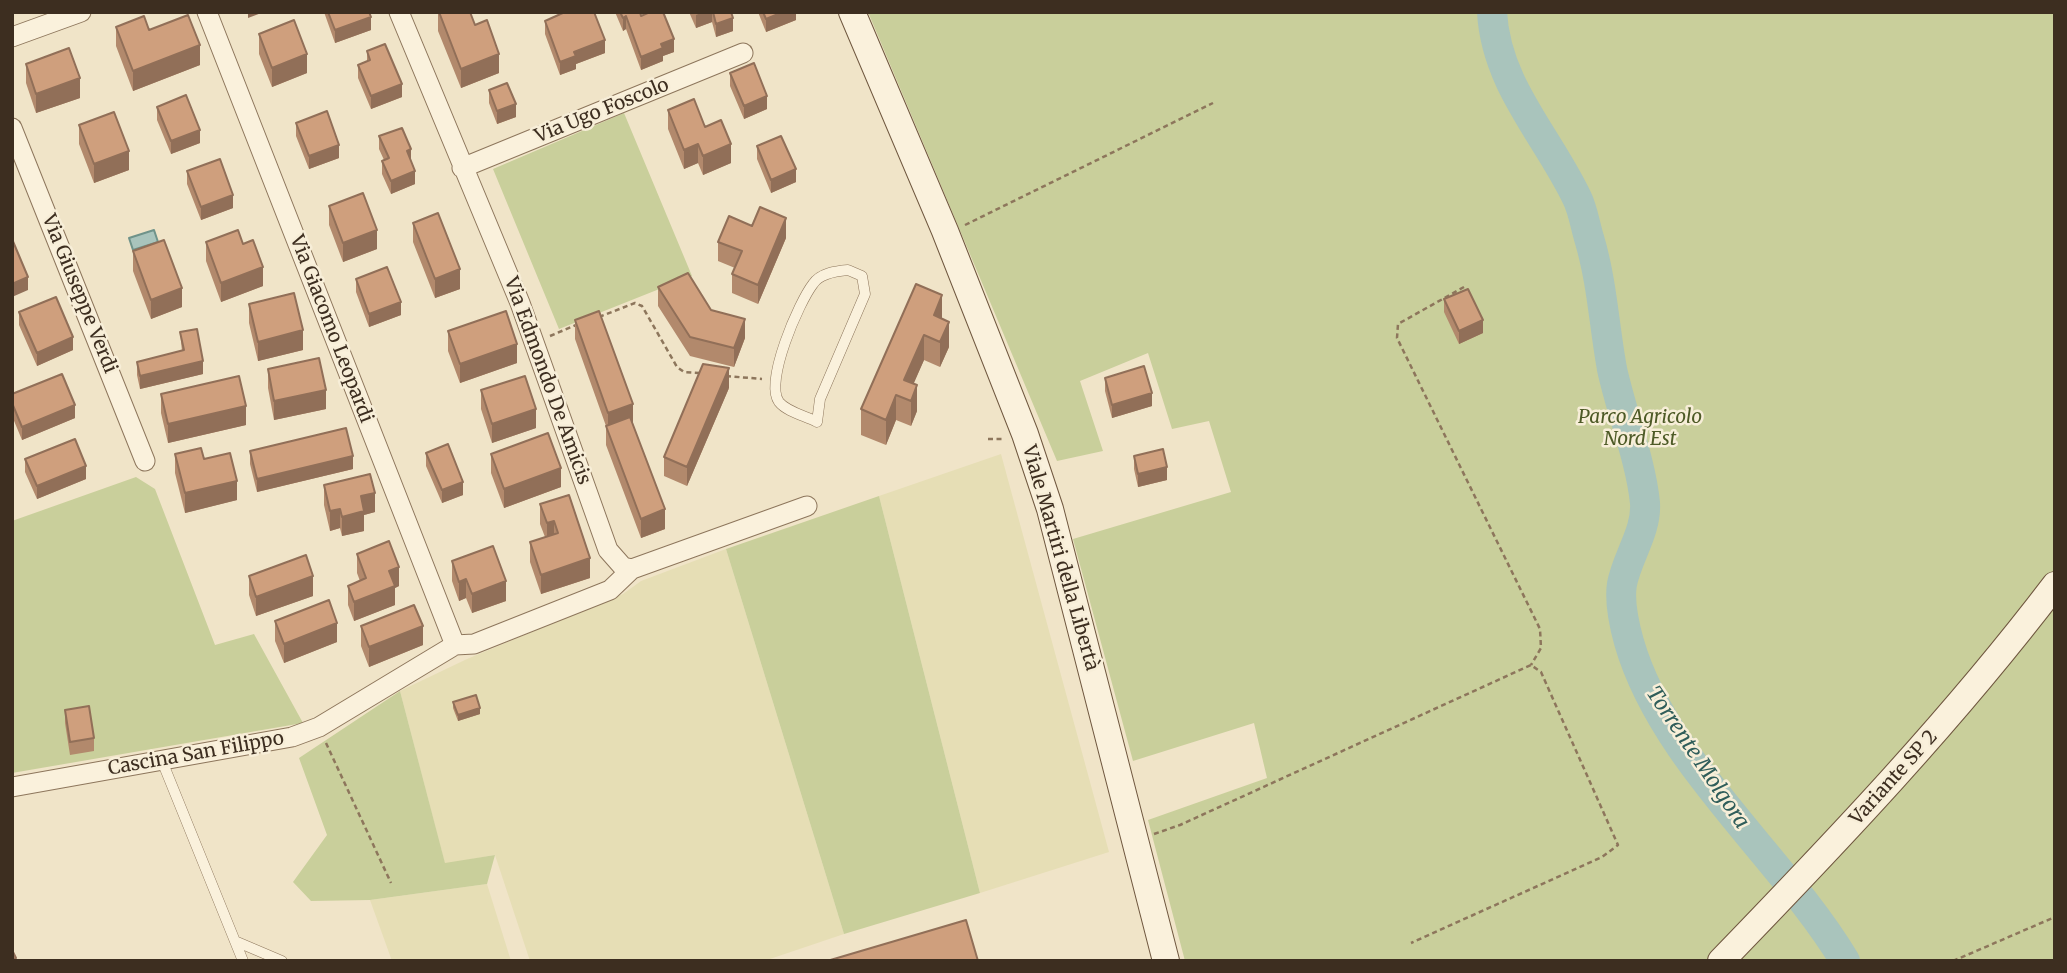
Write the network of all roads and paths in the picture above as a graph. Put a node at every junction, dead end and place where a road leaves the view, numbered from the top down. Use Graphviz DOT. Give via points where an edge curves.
graph roads {
  1 [pos="81,12"];
  2 [pos="207,12"];
  3 [pos="399,12"];
  4 [pos="852,12"];
  5 [pos="12,37"];
  6 [pos="743,53"];
  7 [pos="1213,103"];
  8 [pos="12,128"];
  9 [pos="462,168"];
  10 [pos="945,231"];
  11 [pos="1464,287"];
  12 [pos="597,317"];
  13 [pos="584,322"];
  14 [pos="534,342"];
  15 [pos="710,374"];
  16 [pos="723,376"];
  17 [pos="775,380"];
  18 [pos="145,461"];
  19 [pos="807,506"];
  20 [pos="632,569"];
  21 [pos="2055,585"];
  22 [pos="455,645"];
  23 [pos="1531,666"];
  24 [pos="319,727"];
  25 [pos="162,761"];
  26 [pos="12,787"];
  27 [pos="1135,840"];
  28 [pos="391,883"];
  29 [pos="2055,917"];
  30 [pos="235,941"];
  31 [pos="1411,943"];
  32 [pos="243,961"];
  33 [pos="282,961"];
  34 [pos="1166,961"];
  35 [pos="1721,961"];
  36 [pos="1953,961"];
  1 -- 5 [label="street"];
  2 -- 22 [label="street, Via Giacomo Leopardi"];
  3 -- 9 [label="street, Via Edmondo De Amicis"];
  4 -- 10 [label="street, Viale Martiri della Libertà"];
  6 -- 9 [label="street, Via Ugo Foscolo"];
  7 -- 10 [label="path" via="977,220"];
  8 -- 18 [label="street, Via Giuseppe Verdi"];
  9 -- 14 [label="street, Via Edmondo De Amicis"];
  10 -- 27 [label="street, Viale Martiri della Libertà" via="1050,509"];
  11 -- 23 [label="path" via="1398,324 1397,338 1540,629 1541,648"];
  12 -- 15 [label="path" via="635,303 642,306 677,367"];
  13 -- 14 [label="path"];
  14 -- 20 [label="street, Via Edmondo De Amicis" via="608,550 623,567"];
  16 -- 17 [label="path"];
  17 -- 17 [label="lane" via="779,401 817,422 820,399 865,294 862,276 839,271 813,282 785,339"];
  19 -- 20 [label="street"];
  20 -- 22 [label="street, Cascina San Filippo" via="610,590 474,644"];
  21 -- 35 [label="street, Variante SP 2" via="1962,702 1823,858"];
  22 -- 24 [label="street, Cascina San Filippo"];
  23 -- 27 [label="path" via="1180,825"];
  23 -- 31 [label="path" via="1541,672 1618,845 1602,857"];
  24 -- 25 [label="street, Cascina San Filippo" via="264,744"];
  24 -- 28 [label="path"];
  25 -- 26 [label="street, Cascina San Filippo"];
  25 -- 30 [label="lane"];
  27 -- 34 [label="street, Viale Martiri della Libertà"];
  29 -- 36 [label="path"];
  30 -- 32 [label="lane"];
  30 -- 33 [label="lane"];
}
